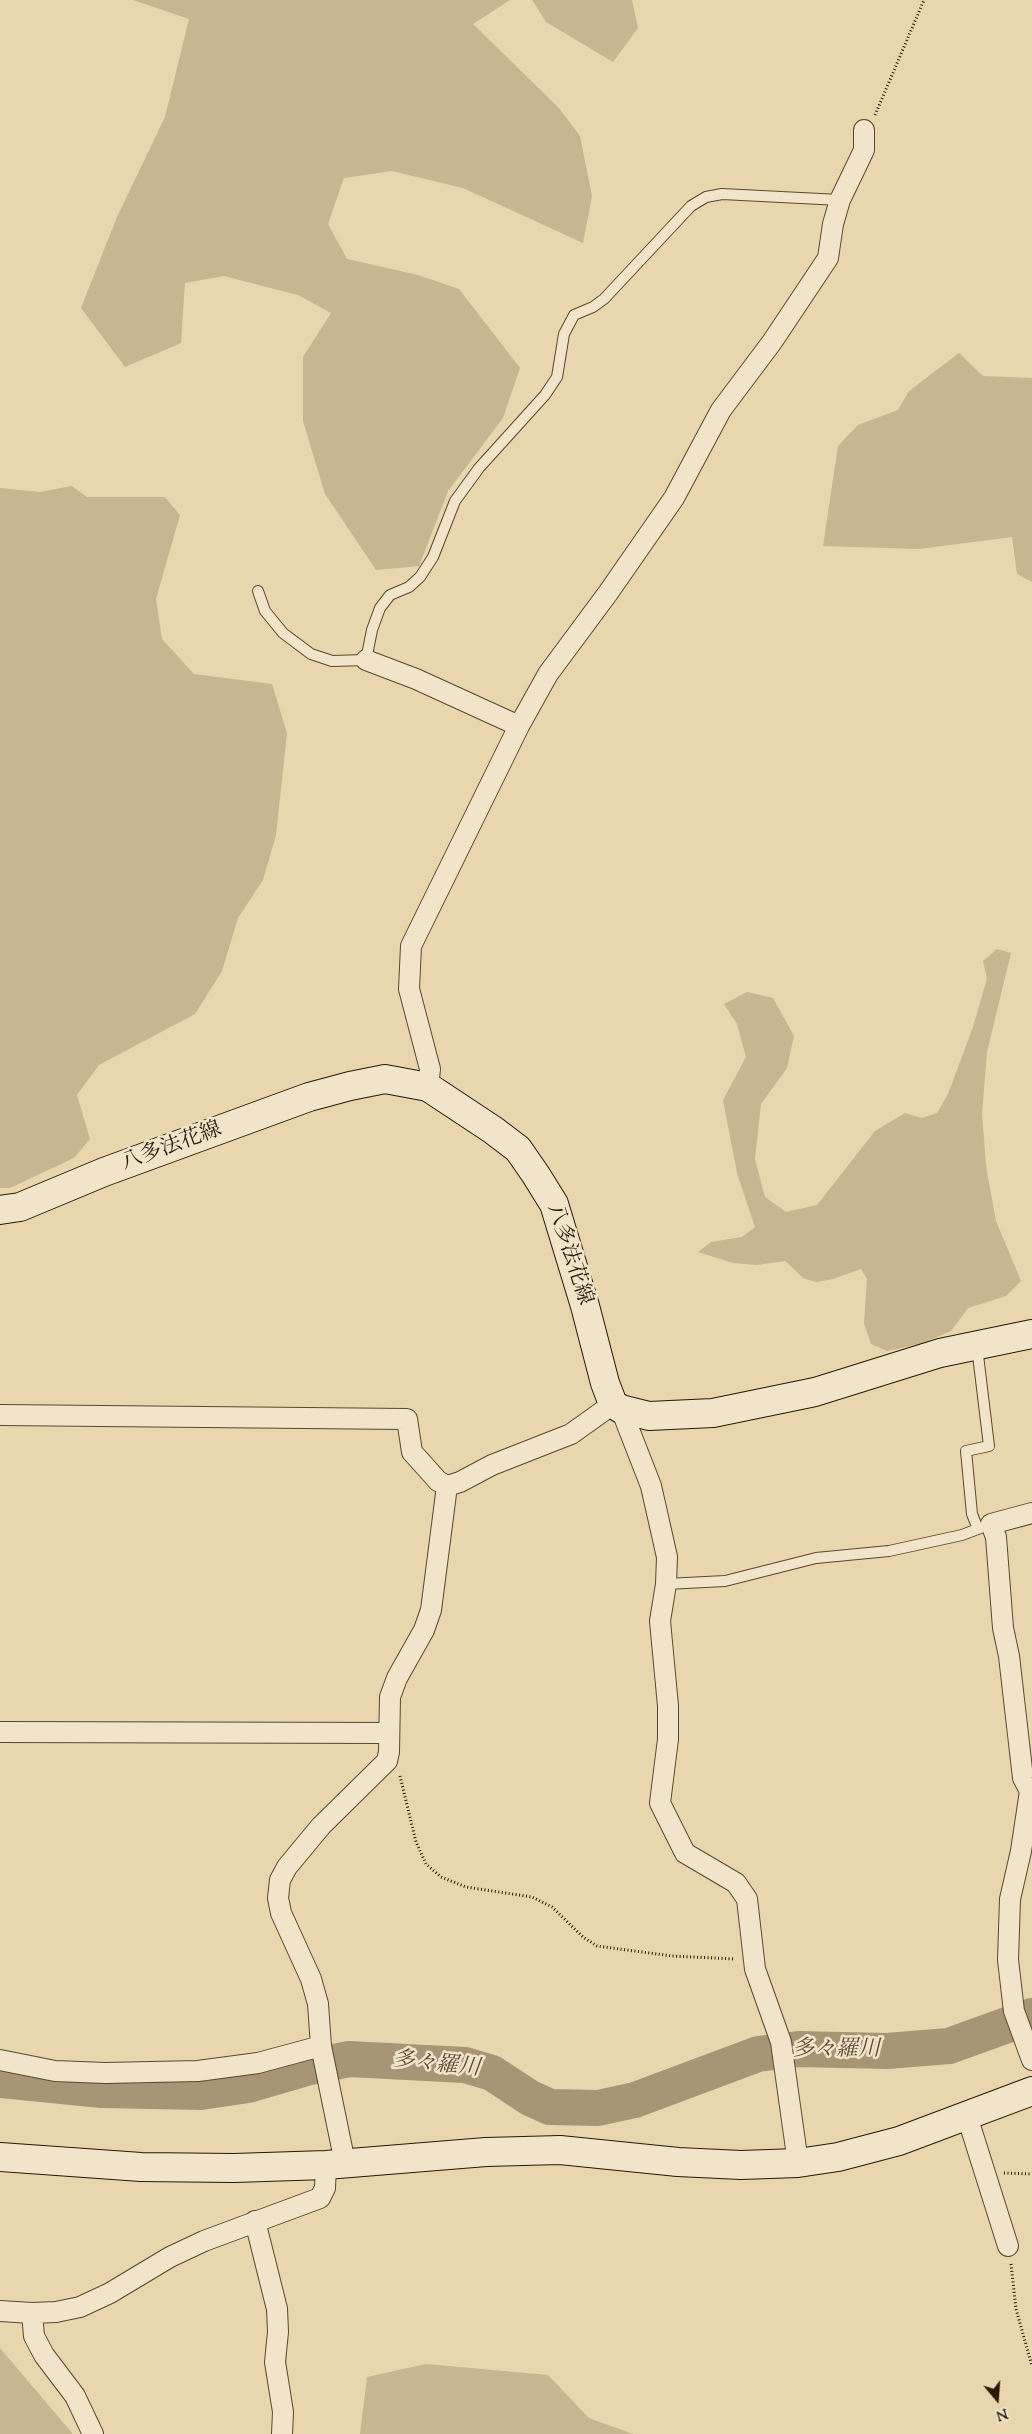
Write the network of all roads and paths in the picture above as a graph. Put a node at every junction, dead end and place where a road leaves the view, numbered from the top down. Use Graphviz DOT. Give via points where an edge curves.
graph roads {
  1 [pos="924,0"];
  2 [pos="864,130"];
  3 [pos="840,200"];
  4 [pos="258,591"];
  5 [pos="366,660"];
  6 [pos="519,726"];
  7 [pos="428,1088"];
  8 [pos="0,1210"];
  9 [pos="1032,1334"];
  10 [pos="977,1346"];
  11 [pos="617,1407"];
  12 [pos="0,1415"];
  13 [pos="447,1486"];
  14 [pos="1032,1513"];
  15 [pos="984,1526"];
  16 [pos="666,1584"];
  17 [pos="0,1732"];
  18 [pos="388,1734"];
  19 [pos="387,1761"];
  20 [pos="1031,1791"];
  21 [pos="752,1954"];
  22 [pos="324,2058"];
  23 [pos="0,2060"];
  24 [pos="1032,2060"];
  25 [pos="1032,2091"];
  26 [pos="967,2116"];
  27 [pos="0,2157"];
  28 [pos="798,2163"];
  29 [pos="336,2164"];
  30 [pos="255,2221"];
  31 [pos="1008,2246"];
  32 [pos="0,2311"];
  33 [pos="32,2313"];
  34 [pos="1032,2366"];
  35 [pos="93,2434"];
  36 [pos="282,2434"];
  1 -- 2 [label="path" via="872,122"];
  2 -- 3 [label="street" via="864,150"];
  3 -- 5 [label="lane" via="722,194 706,197 691,206 604,299 574,315 564,334 557,377 455,501 433,557 420,577 409,587 390,595 380,608"];
  3 -- 6 [label="street" via="828,258 772,342 720,410 674,498 548,674"];
  4 -- 5 [label="lane" via="266,611 283,633 311,654 332,661"];
  5 -- 6 [label="street"];
  6 -- 7 [label="street" via="411,946 409,989 430,1070"];
  7 -- 8 [label="main road, 八多法花線" via="385,1080 308,1097 20,1206"];
  7 -- 11 [label="main road, 八多法花線" via="518,1149 554,1204 605,1383"];
  9 -- 10 [label="main road"];
  10 -- 11 [label="main road" via="940,1353 814,1392 713,1413 650,1416"];
  10 -- 15 [label="lane" via="989,1446 966,1451 972,1514"];
  11 -- 13 [label="street" via="571,1434"];
  11 -- 16 [label="street" via="651,1486 667,1557"];
  12 -- 13 [label="street" via="407,1419 412,1452 438,1481"];
  13 -- 18 [label="street" via="431,1610 390,1697"];
  14 -- 15 [label="street"];
  15 -- 16 [label="lane" via="962,1535 889,1551 816,1558 725,1581"];
  15 -- 20 [label="street" via="996,1537 1003,1628 1023,1778"];
  16 -- 21 [label="street" via="660,1621 668,1739 660,1803 685,1853 736,1883 747,1900"];
  17 -- 18 [label="street"];
  18 -- 19 [label="street"];
  19 -- 21 [label="path" via="401,1778 416,1842 426,1864 441,1877 466,1887 532,1897 552,1907 597,1946 672,1956 738,1960"];
  19 -- 22 [label="street" via="321,1826 280,1880 278,1898 281,1913 311,1979 318,2004"];
  20 -- 24 [label="street" via="1010,1898 1008,1960 1014,2011"];
  21 -- 28 [label="street" via="780,2042"];
  22 -- 23 [label="street" via="198,2071 105,2073 55,2071"];
  22 -- 29 [label="street"];
  25 -- 26 [label="main road"];
  26 -- 28 [label="main road" via="838,2158"];
  26 -- 31 [label="street"];
  27 -- 29 [label="main road" via="150,2167"];
  28 -- 29 [label="main road" via="678,2162 560,2150 486,2152"];
  29 -- 30 [label="street" via="320,2198"];
  30 -- 33 [label="street" via="170,2257 80,2307"];
  30 -- 36 [label="street" via="277,2309 275,2362 283,2412"];
  31 -- 34 [label="path" via="1016,2309"];
  32 -- 33 [label="street"];
  33 -- 35 [label="street" via="34,2336 74,2396"];
}
